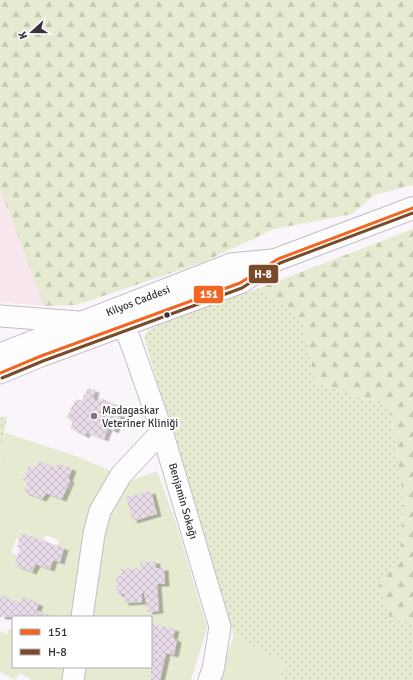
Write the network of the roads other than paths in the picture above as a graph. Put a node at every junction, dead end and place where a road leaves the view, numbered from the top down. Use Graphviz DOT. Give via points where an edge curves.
graph roads {
  1 [pos="413,208"];
  2 [pos="278,259"];
  3 [pos="0,316"];
  4 [pos="83,322"];
  5 [pos="124,326"];
  6 [pos="0,354"];
  7 [pos="0,373"];
  8 [pos="162,431"];
  9 [pos="82,616"];
  10 [pos="75,668"];
  11 [pos="73,680"];
  12 [pos="209,680"];
  1 -- 2 [label="street, Kilyos Caddesi"];
  2 -- 4 [label="street, Kilyos Caddesi" via="231,264"];
  2 -- 5 [label="street, Kilyos Caddesi" via="240,283"];
  3 -- 4 [label="street"];
  4 -- 6 [label="street, Kilyos Caddesi"];
  5 -- 7 [label="street, Kilyos Caddesi"];
  5 -- 8 [label="street, Benjamin Sokağı"];
  8 -- 9 [label="street" via="121,475 100,511 94,534"];
  8 -- 12 [label="street, Benjamin Sokağı" via="220,627"];
  10 -- 11 [label="street"];
}
